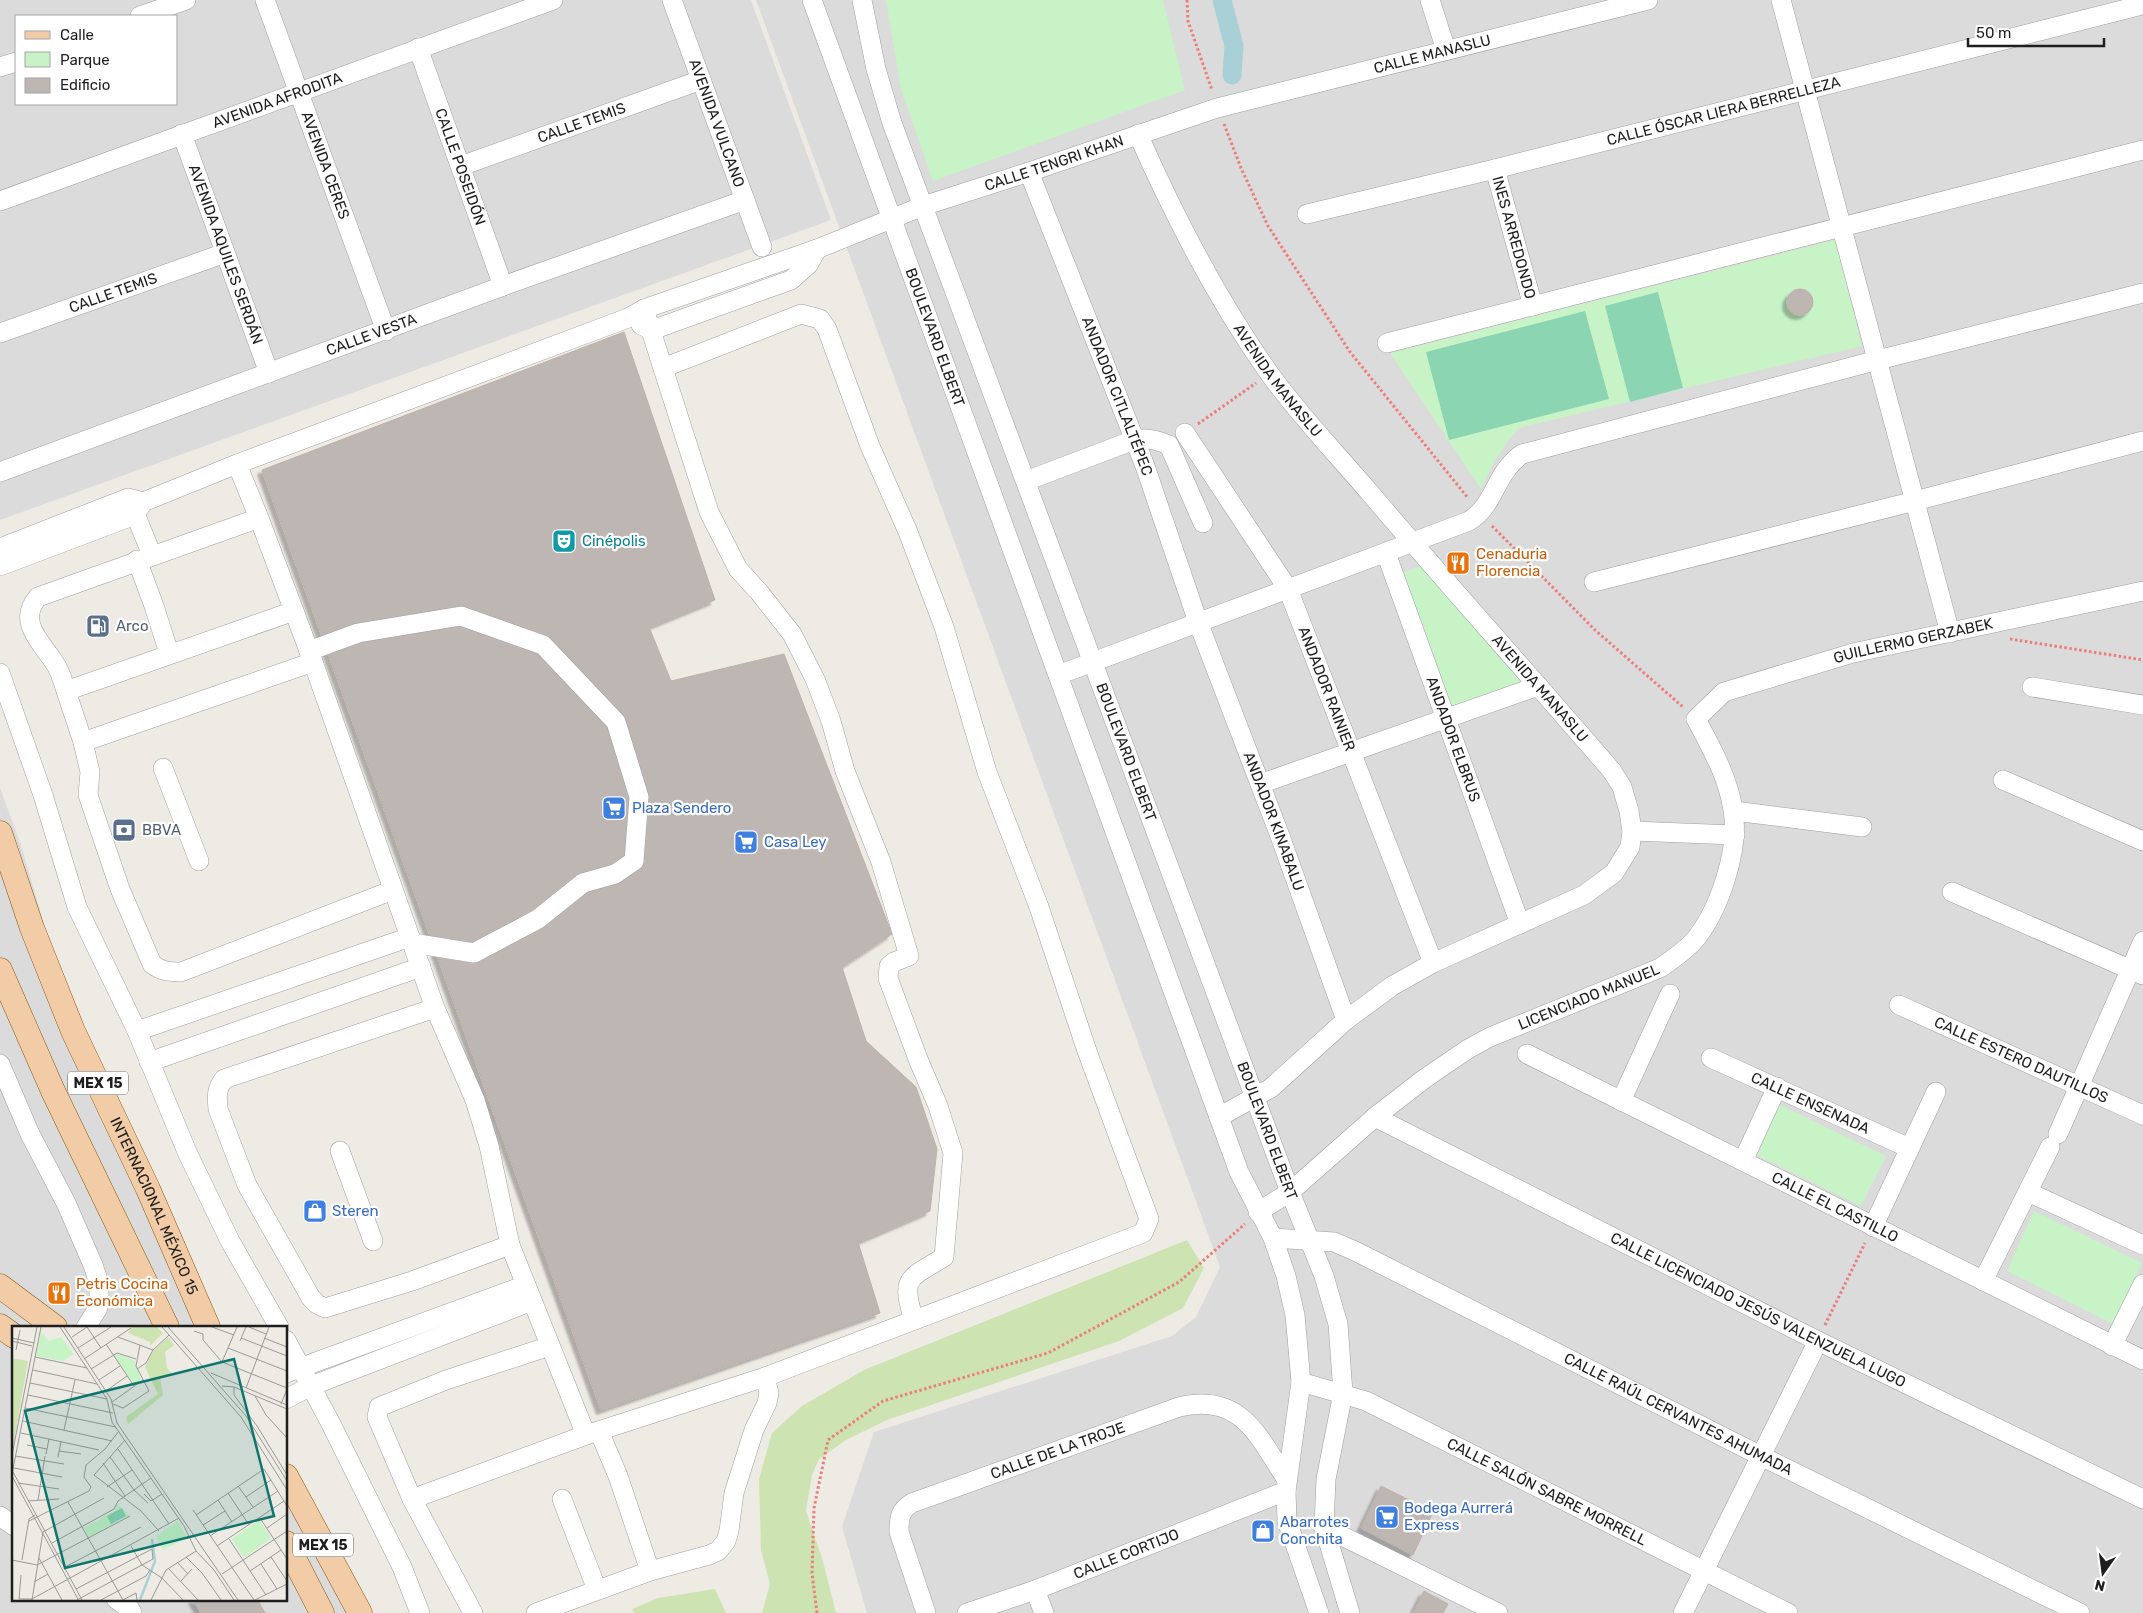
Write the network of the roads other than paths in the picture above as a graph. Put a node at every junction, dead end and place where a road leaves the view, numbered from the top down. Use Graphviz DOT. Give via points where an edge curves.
graph roads {
  1 [pos="132,0"];
  2 [pos="186,0"];
  3 [pos="266,0"];
  4 [pos="553,0"];
  5 [pos="672,0"];
  6 [pos="812,0"];
  7 [pos="862,0"];
  8 [pos="1430,0"];
  9 [pos="1648,0"];
  10 [pos="1781,0"];
  11 [pos="2139,9"];
  12 [pos="139,15"];
  13 [pos="142,15"];
  14 [pos="418,48"];
  15 [pos="1446,50"];
  16 [pos="15,62"];
  17 [pos="0,68"];
  18 [pos="701,80"];
  19 [pos="1805,91"];
  20 [pos="299,92"];
  21 [pos="1217,108"];
  22 [pos="182,134"];
  23 [pos="1138,134"];
  24 [pos="2143,150"];
  25 [pos="460,166"];
  26 [pos="1495,169"];
  27 [pos="1029,172"];
  28 [pos="745,200"];
  29 [pos="0,201"];
  30 [pos="923,206"];
  31 [pos="1307,214"];
  32 [pos="891,218"];
  33 [pos="1842,227"];
  34 [pos="762,248"];
  35 [pos="817,249"];
  36 [pos="225,252"];
  37 [pos="503,286"];
  38 [pos="2143,293"];
  39 [pos="1533,306"];
  40 [pos="636,314"];
  41 [pos="652,330"];
  42 [pos="386,331"];
  43 [pos="0,333"];
  44 [pos="1387,343"];
  45 [pos="1878,360"];
  46 [pos="664,368"];
  47 [pos="269,373"];
  48 [pos="1185,433"];
  49 [pos="1134,440"];
  50 [pos="2143,441"];
  51 [pos="237,464"];
  52 [pos="0,472"];
  53 [pos="1026,481"];
  54 [pos="1915,501"];
  55 [pos="136,505"];
  56 [pos="259,518"];
  57 [pos="1204,523"];
  58 [pos="1412,543"];
  59 [pos="0,548"];
  60 [pos="1386,553"];
  61 [pos="145,557"];
  62 [pos="0,566"];
  63 [pos="1594,582"];
  64 [pos="1288,589"];
  65 [pos="2143,591"];
  66 [pos="294,611"];
  67 [pos="1198,622"];
  68 [pos="1950,633"];
  69 [pos="169,654"];
  70 [pos="311,656"];
  71 [pos="1092,662"];
  72 [pos="0,673"];
  73 [pos="1058,675"];
  74 [pos="1538,686"];
  75 [pos="2032,687"];
  76 [pos="66,691"];
  77 [pos="2143,705"];
  78 [pos="1446,718"];
  79 [pos="1696,719"];
  80 [pos="84,742"];
  81 [pos="1351,752"];
  82 [pos="163,768"];
  83 [pos="2003,780"];
  84 [pos="1260,784"];
  85 [pos="1734,810"];
  86 [pos="1862,827"];
  87 [pos="1632,831"];
  88 [pos="0,833"];
  89 [pos="1735,835"];
  90 [pos="2143,841"];
  91 [pos="199,861"];
  92 [pos="394,890"];
  93 [pos="1952,892"];
  94 [pos="1520,924"];
  95 [pos="411,940"];
  96 [pos="2143,940"];
  97 [pos="1433,963"];
  98 [pos="421,967"];
  99 [pos="0,970"];
  100 [pos="2137,973"];
  101 [pos="1670,994"];
  102 [pos="1899,1006"];
  103 [pos="435,1008"];
  104 [pos="1346,1020"];
  105 [pos="137,1031"];
  106 [pos="1527,1054"];
  107 [pos="1711,1058"];
  108 [pos="149,1062"];
  109 [pos="0,1064"];
  110 [pos="2079,1086"];
  111 [pos="1777,1088"];
  112 [pos="1936,1092"];
  113 [pos="1255,1098"];
  114 [pos="1621,1101"];
  115 [pos="2143,1114"];
  116 [pos="1219,1117"];
  117 [pos="1375,1117"];
  118 [pos="1909,1148"];
  119 [pos="340,1151"];
  120 [pos="1743,1161"];
  121 [pos="1290,1192"];
  122 [pos="2028,1192"];
  123 [pos="1258,1212"];
  124 [pos="1873,1226"];
  125 [pos="1272,1238"];
  126 [pos="374,1241"];
  127 [pos="1310,1241"];
  128 [pos="2143,1245"];
  129 [pos="510,1246"];
  130 [pos="1983,1281"];
  131 [pos="2143,1284"];
  132 [pos="0,1286"];
  133 [pos="529,1293"];
  134 [pos="152,1296"];
  135 [pos="914,1320"];
  136 [pos="0,1326"];
  137 [pos="54,1326"];
  138 [pos="87,1326"];
  139 [pos="151,1326"];
  140 [pos="167,1326"];
  141 [pos="208,1326"];
  142 [pos="278,1326"];
  143 [pos="12,1335"];
  144 [pos="1818,1341"];
  145 [pos="550,1346"];
  146 [pos="2112,1346"];
  147 [pos="288,1348"];
  148 [pos="2143,1360"];
  149 [pos="294,1371"];
  150 [pos="765,1377"];
  151 [pos="1301,1382"];
  152 [pos="311,1386"];
  153 [pos="1343,1393"];
  154 [pos="288,1398"];
  155 [pos="592,1433"];
  156 [pos="1761,1456"];
  157 [pos="288,1480"];
  158 [pos="1287,1486"];
  159 [pos="412,1499"];
  160 [pos="562,1499"];
  161 [pos="2143,1499"];
  162 [pos="0,1516"];
  163 [pos="12,1525"];
  164 [pos="1324,1527"];
  165 [pos="289,1550"];
  166 [pos="1704,1570"];
  167 [pos="650,1571"];
  168 [pos="597,1590"];
  169 [pos="1035,1590"];
  170 [pos="1349,1610"];
  171 [pos="322,1613"];
  172 [pos="360,1613"];
  173 [pos="420,1613"];
  174 [pos="473,1613"];
  175 [pos="536,1613"];
  176 [pos="926,1613"];
  177 [pos="966,1613"];
  178 [pos="1044,1613"];
  179 [pos="1319,1613"];
  180 [pos="1328,1613"];
  181 [pos="1498,1613"];
  182 [pos="1682,1613"];
  183 [pos="1788,1613"];
  184 [pos="2080,1613"];
  1 -- 12 [label="street"];
  2 -- 13 [label="street"];
  3 -- 20 [label="street, AVENIDA CERES"];
  4 -- 14 [label="street, AVENIDA AFRODITA"];
  5 -- 18 [label="street, AVENIDA VULCANO"];
  6 -- 32 [label="street, BOULEVARD ELBERT"];
  7 -- 30 [label="street, BOULEVARD ELBERT" via="876,69"];
  8 -- 15 [label="street"];
  9 -- 15 [label="street, CALLE MANASLU"];
  10 -- 19 [label="street"];
  11 -- 19 [label="street, CALLE ÓSCAR LIERA BERRELLEZA"];
  14 -- 20 [label="street, AVENIDA AFRODITA"];
  14 -- 25 [label="street, CALLE POSEIDÓN"];
  15 -- 21 [label="street, CALLE MANASLU"];
  16 -- 17 [label="street"];
  18 -- 25 [label="street, CALLE TEMIS"];
  18 -- 28 [label="street, AVENIDA VULCANO"];
  19 -- 26 [label="street, CALLE ÓSCAR LIERA BERRELLEZA"];
  19 -- 33 [label="street"];
  20 -- 22 [label="street, AVENIDA AFRODITA"];
  20 -- 42 [label="street, AVENIDA CERES"];
  21 -- 23 [label="street, CALLE TENGRI KHAN"];
  22 -- 29 [label="street, AVENIDA AFRODITA"];
  22 -- 36 [label="street, AVENIDA AQUILES SERDÁN"];
  23 -- 27 [label="street, CALLE TENGRI KHAN"];
  23 -- 58 [label="street, AVENIDA MANASLU" via="1194,252 1269,373"];
  24 -- 33 [label="street"];
  25 -- 37 [label="street, CALLE POSEIDÓN"];
  26 -- 31 [label="street, CALLE ÓSCAR LIERA BERRELLEZA"];
  26 -- 39 [label="street, INES ARREDONDO"];
  27 -- 30 [label="street, CALLE TENGRI KHAN"];
  27 -- 49 [label="street, ANDADOR CITLALTÉPEC"];
  28 -- 34 [label="street, AVENIDA VULCANO"];
  28 -- 37 [label="street, CALLE VESTA"];
  30 -- 32 [label="street, CALLE TENGRI KHAN"];
  30 -- 53 [label="street, BOULEVARD ELBERT"];
  32 -- 35 [label="street, CALLE TENGRI KHAN"];
  32 -- 73 [label="street, BOULEVARD ELBERT"];
  33 -- 39 [label="street"];
  33 -- 45 [label="street"];
  35 -- 40 [label="street, CALLE TENGRI KHAN"];
  35 -- 41 [label="street" via="808,265 791,280"];
  36 -- 43 [label="street, CALLE TEMIS"];
  36 -- 47 [label="street, AVENIDA AQUILES SERDÁN"];
  37 -- 42 [label="street, CALLE VESTA"];
  38 -- 45 [label="street"];
  39 -- 44 [label="street"];
  40 -- 41 [label="street"];
  40 -- 51 [label="street, CALLE TENGRI KHAN"];
  41 -- 46 [label="street"];
  42 -- 47 [label="street, CALLE VESTA"];
  45 -- 54 [label="street"];
  45 -- 58 [label="street" via="1522,454 1503,472 1480,514"];
  46 -- 135 [label="street" via="709,512 738,569 792,634 815,679 831,720 845,771 884,871 909,956 889,966 888,978 953,1153 944,1257 910,1278 906,1286"];
  46 -- 135 [label="street" via="801,314 820,319 827,329 870,446 908,532 944,627 987,772 1040,907 1088,1051 1148,1210 1150,1219 1143,1233"];
  47 -- 52 [label="street, CALLE VESTA"];
  48 -- 64 [label="street, ANDADOR RAINIER"];
  49 -- 53 [label="street"];
  49 -- 57 [label="street" via="1144,438 1169,446"];
  49 -- 67 [label="street, ANDADOR CITLALTÉPEC"];
  50 -- 54 [label="street"];
  51 -- 55 [label="street, CALLE TENGRI KHAN"];
  51 -- 56 [label="street"];
  53 -- 71 [label="street, BOULEVARD ELBERT"];
  54 -- 63 [label="street"];
  54 -- 68 [label="street"];
  55 -- 59 [label="street"];
  55 -- 61 [label="street"];
  55 -- 62 [label="street"];
  56 -- 61 [label="street"];
  56 -- 66 [label="street"];
  58 -- 60 [label="street"];
  58 -- 74 [label="street, AVENIDA MANASLU"];
  60 -- 64 [label="street"];
  60 -- 78 [label="street, ANDADOR ELBRUS"];
  61 -- 69 [label="street" via="154,606"];
  61 -- 76 [label="street" via="38,596 30,605 35,637 56,663"];
  64 -- 67 [label="street"];
  64 -- 81 [label="street, ANDADOR RAINIER"];
  65 -- 68 [label="street, GUILLERMO GERZABEK"];
  66 -- 69 [label="street"];
  66 -- 70 [label="street"];
  67 -- 71 [label="street"];
  67 -- 84 [label="street, ANDADOR KINABALU"];
  68 -- 79 [label="street, GUILLERMO GERZABEK" via="1853,654 1728,690"];
  69 -- 76 [label="street"];
  70 -- 80 [label="street"];
  70 -- 92 [label="street"];
  70 -- 95 [label="street" via="358,633 461,616 542,644 616,722 639,797 634,861 615,874 582,883 538,919 474,953"];
  71 -- 73 [label="street"];
  71 -- 113 [label="street, BOULEVARD ELBERT"];
  72 -- 105 [label="street" via="43,795 77,907"];
  73 -- 116 [label="street, BOULEVARD ELBERT"];
  74 -- 78 [label="street"];
  74 -- 87 [label="street, AVENIDA MANASLU" via="1612,771 1622,787"];
  75 -- 77 [label="street"];
  76 -- 80 [label="street"];
  78 -- 81 [label="street"];
  78 -- 94 [label="street, ANDADOR ELBRUS"];
  79 -- 85 [label="street, LICENCIADO MANUEL" via="1723,770"];
  80 -- 92 [label="street" via="90,772 88,795 120,889 152,964 160,970 181,972"];
  81 -- 84 [label="street"];
  81 -- 97 [label="street, ANDADOR RAINIER"];
  82 -- 91 [label="street"];
  83 -- 90 [label="street"];
  84 -- 104 [label="street, ANDADOR KINABALU"];
  85 -- 86 [label="street"];
  85 -- 89 [label="street, LICENCIADO MANUEL"];
  87 -- 89 [label="street"];
  87 -- 94 [label="street, AVENIDA MANASLU" via="1630,847 1614,873 1584,895"];
  88 -- 141 [label="main road, INTERNACIONAL MÉXICO 15 / MEX 15" via="32,928 73,1031 148,1189"];
  89 -- 117 [label="street, LICENCIADO MANUEL" via="1730,865 1707,920 1679,955 1660,968 1490,1037"];
  92 -- 95 [label="street"];
  93 -- 100 [label="street"];
  94 -- 97 [label="street, AVENIDA MANASLU"];
  95 -- 98 [label="street"];
  95 -- 105 [label="street"];
  96 -- 100 [label="street"];
  97 -- 104 [label="street, AVENIDA MANASLU" via="1392,986"];
  98 -- 103 [label="street"];
  98 -- 108 [label="street"];
  99 -- 134 [label="main road, MEX 15" via="52,1091"];
  100 -- 110 [label="street"];
  101 -- 114 [label="street"];
  102 -- 110 [label="street, CALLE ESTERO DAUTILLOS"];
  103 -- 129 [label="street" via="475,1100 489,1146"];
  103 -- 129 [label="street" via="224,1079 218,1086 218,1109 247,1185 311,1298 325,1308"];
  104 -- 113 [label="street, AVENIDA MANASLU"];
  105 -- 108 [label="street"];
  106 -- 114 [label="street, CALLE EL CASTILLO"];
  107 -- 111 [label="street, CALLE ENSENADA"];
  108 -- 142 [label="street" via="230,1241"];
  109 -- 138 [label="street" via="93,1264 100,1296 98,1308"];
  110 -- 115 [label="street, CALLE ESTERO DAUTILLOS"];
  110 -- 122 [label="street"];
  111 -- 118 [label="street, CALLE ENSENADA"];
  111 -- 120 [label="street"];
  112 -- 118 [label="street"];
  113 -- 116 [label="street, AVENIDA MANASLU"];
  113 -- 121 [label="street, BOULEVARD ELBERT"];
  114 -- 120 [label="street, CALLE EL CASTILLO"];
  116 -- 123 [label="street, BOULEVARD ELBERT"];
  117 -- 121 [label="street, LICENCIADO MANUEL"];
  117 -- 144 [label="street, CALLE LICENCIADO JESÚS VALENZUELA LUGO"];
  118 -- 124 [label="street"];
  119 -- 126 [label="street"];
  120 -- 124 [label="street, CALLE EL CASTILLO"];
  121 -- 123 [label="street, LICENCIADO MANUEL"];
  121 -- 127 [label="street, BOULEVARD ELBERT"];
  122 -- 128 [label="street"];
  122 -- 130 [label="street"];
  123 -- 125 [label="street, BOULEVARD ELBERT"];
  124 -- 130 [label="street, CALLE EL CASTILLO"];
  125 -- 127 [label="street, CALLE RAÚL CERVANTES AHUMADA"];
  125 -- 151 [label="street, BOULEVARD ELBERT" via="1286,1276 1295,1315"];
  127 -- 153 [label="street, BOULEVARD ELBERT" via="1336,1315"];
  127 -- 156 [label="street, CALLE RAÚL CERVANTES AHUMADA" via="1334,1242 1356,1251"];
  129 -- 133 [label="street"];
  130 -- 146 [label="street, CALLE EL CASTILLO"];
  131 -- 146 [label="street"];
  132 -- 137 [label="main road"];
  133 -- 145 [label="street"];
  133 -- 149 [label="street"];
  133 -- 152 [label="street"];
  134 -- 139 [label="main road"];
  134 -- 140 [label="main road, MEX 15"];
  135 -- 150 [label="street"];
  136 -- 143 [label="main road"];
  144 -- 156 [label="street"];
  144 -- 161 [label="street, CALLE LICENCIADO JESÚS VALENZUELA LUGO"];
  145 -- 155 [label="street"];
  145 -- 159 [label="street" via="446,1380 379,1407 377,1417"];
  146 -- 148 [label="street, CALLE EL CASTILLO"];
  147 -- 149 [label="street"];
  149 -- 152 [label="street"];
  150 -- 155 [label="street"];
  150 -- 167 [label="street" via="769,1393 767,1403 754,1430 734,1493 726,1541 709,1556"];
  151 -- 153 [label="street, CALLE SALÓN SABRE MORRELL"];
  151 -- 158 [label="street, BOULEVARD ELBERT"];
  152 -- 154 [label="street"];
  152 -- 173 [label="street" via="402,1567"];
  153 -- 164 [label="street, BOULEVARD ELBERT" via="1326,1479"];
  153 -- 166 [label="street, CALLE SALÓN SABRE MORRELL" via="1386,1410"];
  155 -- 159 [label="street"];
  155 -- 167 [label="street" via="618,1476"];
  156 -- 166 [label="street"];
  156 -- 184 [label="street, CALLE RAÚL CERVANTES AHUMADA"];
  157 -- 172 [label="main road, MEX 15"];
  158 -- 169 [label="street, CALLE CORTIJO"];
  158 -- 176 [label="street, CALLE DE LA TROJE" via="1246,1420 1210,1403 1179,1407 912,1502 904,1508 899,1518 899,1532"];
  158 -- 179 [label="street, BOULEVARD ELBERT" via="1288,1521"];
  159 -- 174 [label="street"];
  160 -- 168 [label="street"];
  162 -- 163 [label="street"];
  164 -- 170 [label="street, BOULEVARD ELBERT"];
  164 -- 181 [label="street"];
  165 -- 171 [label="main road, MEX 15"];
  166 -- 182 [label="street"];
  166 -- 183 [label="street, CALLE SALÓN SABRE MORRELL"];
  167 -- 168 [label="street"];
  168 -- 175 [label="street"];
  169 -- 177 [label="street, CALLE CORTIJO"];
  169 -- 178 [label="street"];
  170 -- 180 [label="street"];
}
